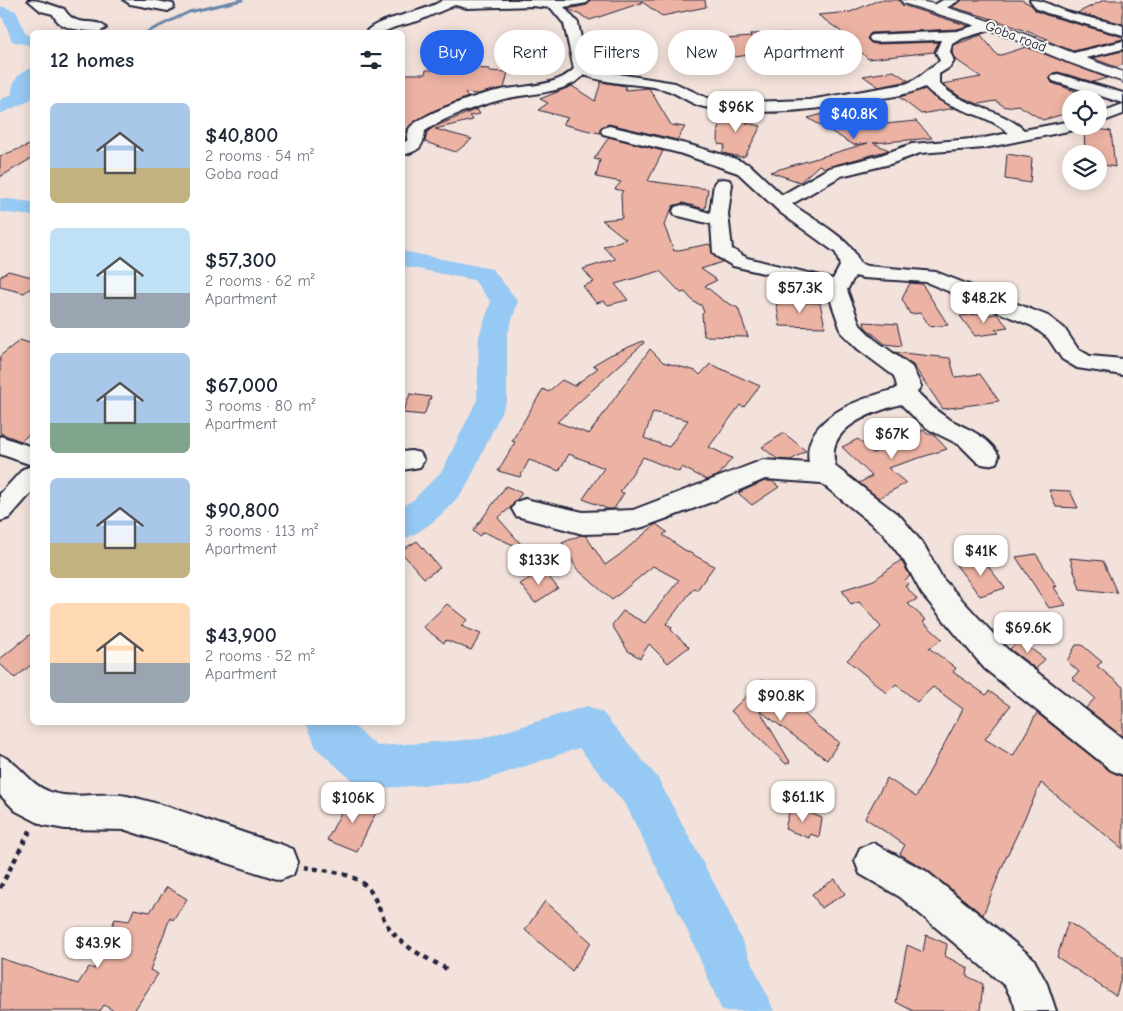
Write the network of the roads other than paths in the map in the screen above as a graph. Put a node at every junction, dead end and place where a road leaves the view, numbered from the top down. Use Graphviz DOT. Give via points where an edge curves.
graph roads {
  1 [pos="34,0"];
  2 [pos="130,0"];
  3 [pos="582,0"];
  4 [pos="908,0"];
  5 [pos="954,0"];
  6 [pos="1036,0"];
  7 [pos="450,1"];
  8 [pos="555,5"];
  9 [pos="168,7"];
  10 [pos="936,8"];
  11 [pos="901,23"];
  12 [pos="991,25"];
  13 [pos="99,28"];
  14 [pos="377,30"];
  15 [pos="1123,31"];
  16 [pos="958,35"];
  17 [pos="928,36"];
  18 [pos="876,38"];
  19 [pos="575,41"];
  20 [pos="1123,45"];
  21 [pos="1070,58"];
  22 [pos="576,75"];
  23 [pos="601,75"];
  24 [pos="930,77"];
  25 [pos="1123,77"];
  26 [pos="1058,78"];
  27 [pos="1123,98"];
  28 [pos="1123,109"];
  29 [pos="1107,115"];
  30 [pos="1062,128"];
  31 [pos="609,131"];
  32 [pos="1021,136"];
  33 [pos="405,149"];
  34 [pos="723,184"];
  35 [pos="781,203"];
  36 [pos="682,211"];
  37 [pos="720,222"];
  38 [pos="850,266"];
  39 [pos="837,290"];
  40 [pos="1123,367"];
  41 [pos="905,394"];
  42 [pos="0,445"];
  43 [pos="30,455"];
  44 [pos="986,456"];
  45 [pos="827,474"];
  46 [pos="30,478"];
  47 [pos="525,509"];
  48 [pos="0,512"];
  49 [pos="1123,759"];
  50 [pos="0,771"];
  51 [pos="873,861"];
  52 [pos="280,862"];
  53 [pos="1036,1011"];
  1 -- 13 [label="street" via="59,12 61,18 72,24"];
  2 -- 9 [label="street"];
  3 -- 8 [label="street"];
  4 -- 10 [label="main road, Goba road"];
  5 -- 10 [label="street"];
  6 -- 15 [label="street" via="1040,6 1050,10"];
  7 -- 8 [label="street"];
  7 -- 14 [label="street"];
  8 -- 19 [label="street" via="572,23"];
  10 -- 12 [label="main road, Goba road"];
  11 -- 17 [label="street"];
  12 -- 16 [label="street"];
  12 -- 21 [label="main road, Goba road"];
  16 -- 17 [label="street"];
  16 -- 24 [label="street" via="946,42 943,52 947,61"];
  17 -- 18 [label="street"];
  20 -- 21 [label="street"];
  21 -- 25 [label="main road, Goba road"];
  22 -- 33 [label="street" via="571,80 538,89 498,95 432,119 417,129 415,144"];
  23 -- 24 [label="street" via="666,86 704,102 774,108 830,103 891,92 915,86"];
  24 -- 32 [label="street" via="935,89 947,98 999,118"];
  26 -- 27 [label="street"];
  28 -- 29 [label="street"];
  30 -- 32 [label="street"];
  31 -- 35 [label="street" via="733,164"];
  32 -- 35 [label="street" via="911,150 835,172"];
  34 -- 37 [label="street"];
  35 -- 38 [label="street" via="843,249"];
  36 -- 37 [label="street"];
  37 -- 39 [label="street" via="721,248 727,256 763,269 822,281"];
  38 -- 39 [label="street"];
  38 -- 40 [label="street" via="863,272 928,276 956,286 1040,321 1056,333 1070,354 1085,363"];
  39 -- 41 [label="street" via="850,328 904,372 910,386"];
  41 -- 44 [label="street" via="926,415 969,439"];
  41 -- 45 [label="street" via="847,416 829,430 820,450"];
  42 -- 43 [label="street"];
  45 -- 47 [label="street" via="763,468 705,494 634,520 618,522 583,522"];
  45 -- 49 [label="street" via="892,525 914,553 932,586 996,659"];
  46 -- 48 [label="street"];
  50 -- 52 [label="street" via="17,790 42,808 65,812 126,813"];
  51 -- 53 [label="street" via="913,884 1019,972"];
}
